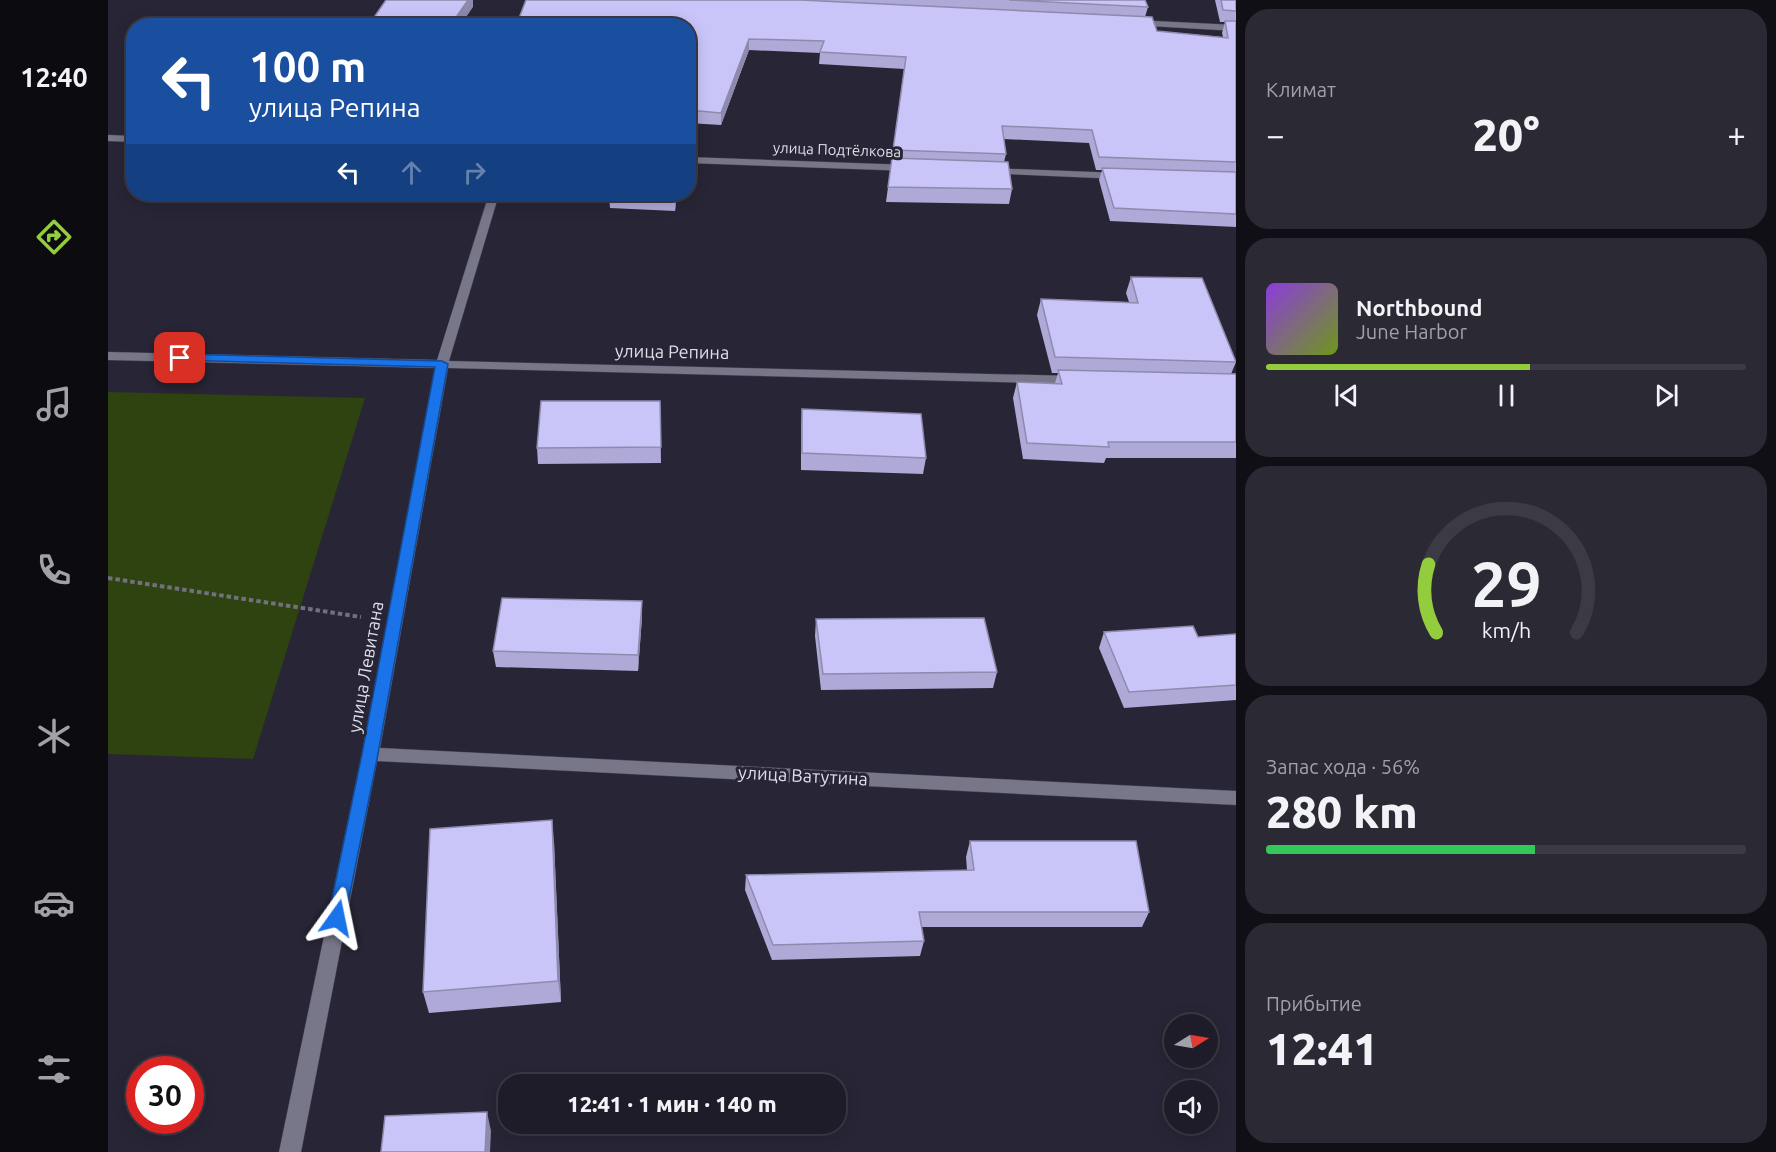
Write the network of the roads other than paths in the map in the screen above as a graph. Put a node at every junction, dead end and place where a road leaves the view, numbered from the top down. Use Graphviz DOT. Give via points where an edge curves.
graph roads {
  1 [pos="1128,23"];
  2 [pos="1236,28"];
  3 [pos="108,138"];
  4 [pos="126,139"];
  5 [pos="696,160"];
  6 [pos="927,169"];
  7 [pos="974,171"];
  8 [pos="1129,176"];
  9 [pos="492,201"];
  10 [pos="108,356"];
  11 [pos="442,364"];
  12 [pos="1082,380"];
  13 [pos="370,754"];
  14 [pos="1236,798"];
  15 [pos="290,1152"];
  1 -- 2 [label="street"];
  3 -- 4 [label="street"];
  5 -- 6 [label="street, улица Подтёлкова"];
  7 -- 8 [label="street"];
  9 -- 11 [label="street, улица Левитана"];
  10 -- 11 [label="street, улица Репина"];
  11 -- 12 [label="street, улица Репина"];
  11 -- 13 [label="street, улица Левитана"];
  13 -- 14 [label="street, улица Ватутина"];
  13 -- 15 [label="street, улица Левитана"];
}
